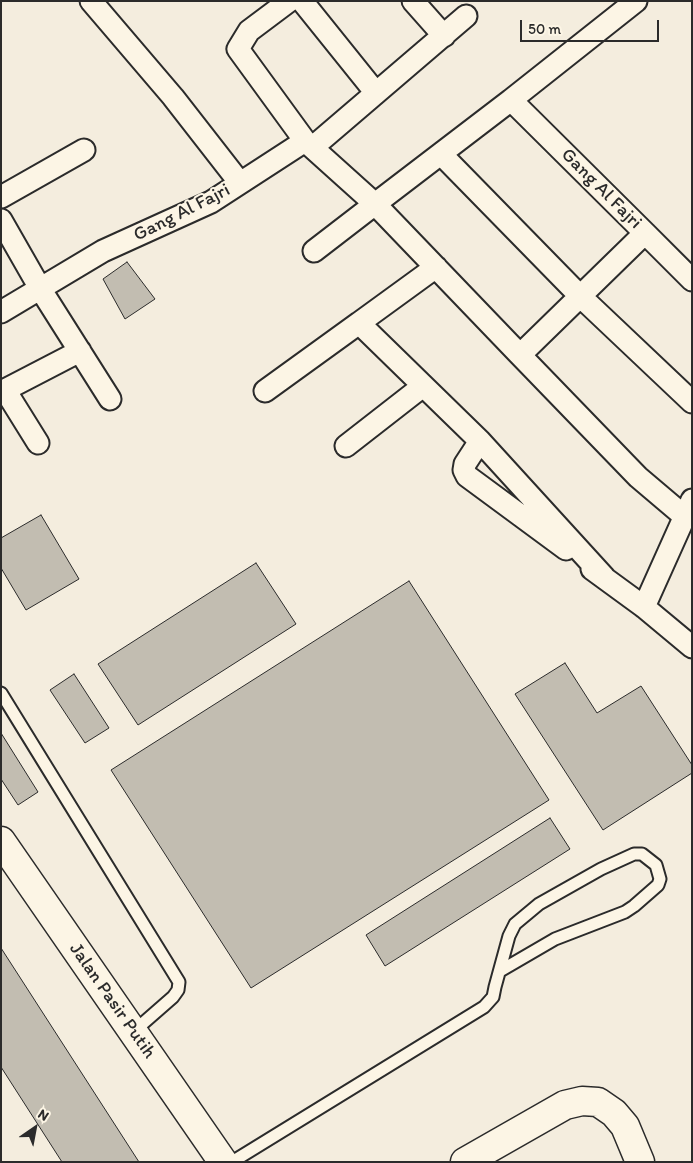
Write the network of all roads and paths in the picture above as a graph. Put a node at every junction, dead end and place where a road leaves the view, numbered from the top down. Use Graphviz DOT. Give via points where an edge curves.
graph roads {
  1 [pos="91,1"];
  2 [pos="289,1"];
  3 [pos="302,1"];
  4 [pos="413,1"];
  5 [pos="636,1"];
  6 [pos="466,16"];
  7 [pos="444,36"];
  8 [pos="376,93"];
  9 [pos="512,100"];
  10 [pos="309,144"];
  11 [pos="84,150"];
  12 [pos="441,154"];
  13 [pos="240,183"];
  14 [pos="1,197"];
  15 [pos="375,204"];
  16 [pos="1,220"];
  17 [pos="645,233"];
  18 [pos="314,252"];
  19 [pos="436,267"];
  20 [pos="692,280"];
  21 [pos="41,290"];
  22 [pos="580,296"];
  23 [pos="1,312"];
  24 [pos="359,323"];
  25 [pos="80,351"];
  26 [pos="520,355"];
  27 [pos="423,386"];
  28 [pos="3,391"];
  29 [pos="265,392"];
  30 [pos="110,399"];
  31 [pos="692,402"];
  32 [pos="480,441"];
  33 [pos="38,443"];
  34 [pos="346,446"];
  35 [pos="688,508"];
  36 [pos="604,577"];
  37 [pos="644,606"];
  38 [pos="692,647"];
  39 [pos="1,693"];
  40 [pos="1,840"];
  41 [pos="500,971"];
  42 [pos="133,1032"];
  43 [pos="223,1162"];
  44 [pos="232,1162"];
  45 [pos="465,1162"];
  46 [pos="640,1162"];
  1 -- 13 [label="street"];
  2 -- 10 [label="street" via="249,31 238,49"];
  3 -- 8 [label="street"];
  4 -- 7 [label="street"];
  5 -- 9 [label="street"];
  6 -- 7 [label="street, Gang Al Fajri"];
  7 -- 8 [label="street, Gang Al Fajri"];
  8 -- 10 [label="street, Gang Al Fajri"];
  9 -- 12 [label="street"];
  9 -- 17 [label="street, Gang Al Fajri"];
  10 -- 13 [label="street, Gang Al Fajri"];
  10 -- 15 [label="street"];
  11 -- 14 [label="street"];
  12 -- 15 [label="street"];
  12 -- 22 [label="street"];
  13 -- 21 [label="street, Gang Al Fajri" via="211,202 103,252"];
  15 -- 18 [label="street"];
  15 -- 19 [label="street"];
  16 -- 21 [label="street"];
  17 -- 20 [label="street"];
  17 -- 22 [label="street, Gang Al Fajri"];
  19 -- 24 [label="street"];
  19 -- 26 [label="street"];
  21 -- 23 [label="street, Gang Al Fajri"];
  21 -- 25 [label="street"];
  22 -- 26 [label="street, Gang Al Fajri"];
  22 -- 31 [label="street"];
  24 -- 27 [label="street"];
  24 -- 29 [label="street"];
  25 -- 28 [label="street"];
  25 -- 30 [label="street"];
  26 -- 35 [label="street" via="638,477"];
  27 -- 32 [label="street"];
  27 -- 34 [label="street"];
  28 -- 33 [label="street"];
  32 -- 36 [label="street"];
  32 -- 36 [label="street" via="466,464 467,476"];
  35 -- 37 [label="street"];
  36 -- 37 [label="street"];
  37 -- 38 [label="street"];
  39 -- 42 [label="lane" via="179,982 173,997"];
  40 -- 42 [label="main road, Jalan Pasir Putih"];
  41 -- 41 [label="lane" via="515,924 539,904 634,854 642,854 656,865 660,879 658,885 634,906 555,939"];
  41 -- 44 [label="lane" via="493,997 484,1007"];
  42 -- 43 [label="main road, Jalan Pasir Putih"];
  45 -- 46 [label="main road" via="565,1105 582,1101 598,1102 614,1113 625,1126"];
}
